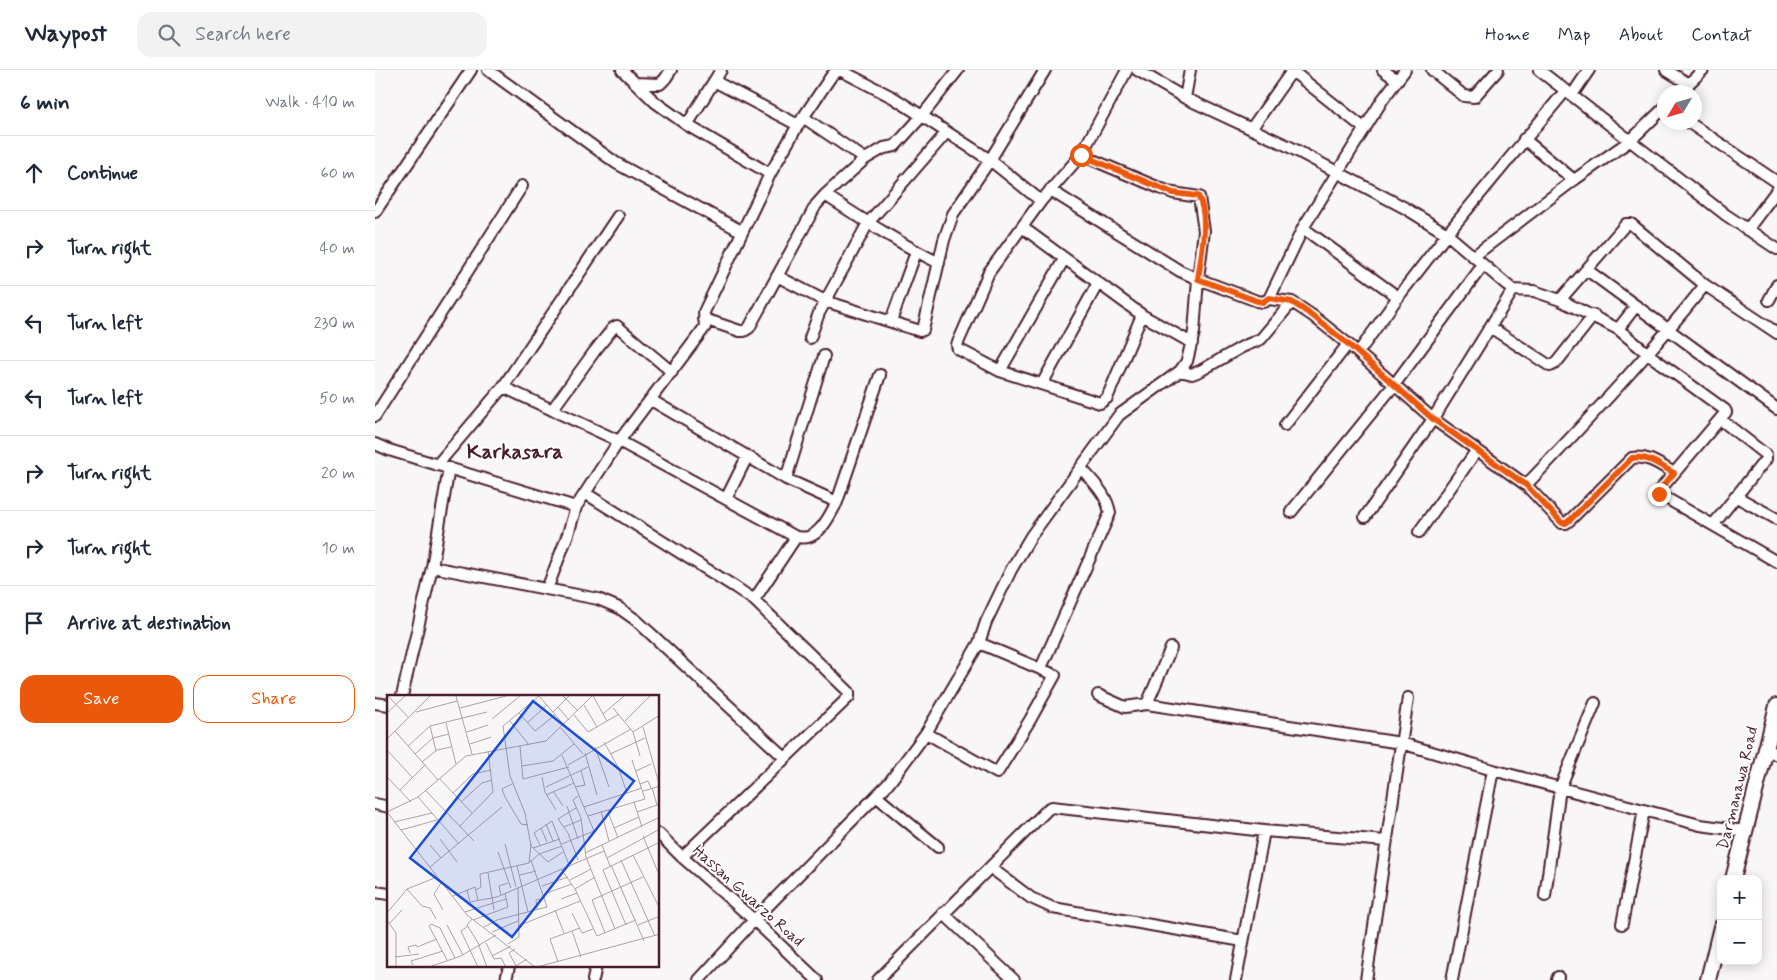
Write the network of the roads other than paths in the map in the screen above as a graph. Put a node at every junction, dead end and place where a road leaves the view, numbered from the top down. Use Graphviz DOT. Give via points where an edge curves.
graph roads {
  1 [pos="471,70"];
  2 [pos="488,70"];
  3 [pos="622,70"];
  4 [pos="671,70"];
  5 [pos="721,70"];
  6 [pos="958,70"];
  7 [pos="1045,70"];
  8 [pos="1127,70"];
  9 [pos="1137,70"];
  10 [pos="1190,70"];
  11 [pos="1291,70"];
  12 [pos="1383,70"];
  13 [pos="1405,70"];
  14 [pos="1432,70"];
  15 [pos="1498,70"];
  16 [pos="1539,70"];
  17 [pos="1589,70"];
  18 [pos="1666,70"];
  19 [pos="1703,70"];
  20 [pos="1397,80"];
  21 [pos="714,81"];
  22 [pos="636,83"];
  23 [pos="1689,84"];
  24 [pos="1569,92"];
  25 [pos="1185,98"];
  26 [pos="1657,115"];
  27 [pos="922,116"];
  28 [pos="801,121"];
  29 [pos="687,125"];
  30 [pos="1251,128"];
  31 [pos="1365,129"];
  32 [pos="1700,130"];
  33 [pos="947,132"];
  34 [pos="1525,139"];
  35 [pos="1631,140"];
  36 [pos="1081,155"];
  37 [pos="865,159"];
  38 [pos="990,160"];
  39 [pos="1337,172"];
  40 [pos="770,174"];
  41 [pos="1574,180"];
  42 [pos="1777,182"];
  43 [pos="522,186"];
  44 [pos="1050,190"];
  45 [pos="1777,190"];
  46 [pos="825,194"];
  47 [pos="1041,201"];
  48 [pos="375,212"];
  49 [pos="618,216"];
  50 [pos="868,223"];
  51 [pos="1022,228"];
  52 [pos="1303,228"];
  53 [pos="1747,230"];
  54 [pos="741,231"];
  55 [pos="1447,234"];
  56 [pos="1777,249"];
  57 [pos="916,252"];
  58 [pos="1474,256"];
  59 [pos="1064,259"];
  60 [pos="939,263"];
  61 [pos="1483,265"];
  62 [pos="1587,270"];
  63 [pos="777,276"];
  64 [pos="1198,279"];
  65 [pos="1098,283"];
  66 [pos="1705,285"];
  67 [pos="1777,285"];
  68 [pos="1513,290"];
  69 [pos="1398,297"];
  70 [pos="1269,298"];
  71 [pos="1560,300"];
  72 [pos="1769,300"];
  73 [pos="825,301"];
  74 [pos="1292,302"];
  75 [pos="1636,306"];
  76 [pos="1142,315"];
  77 [pos="1594,315"];
  78 [pos="891,321"];
  79 [pos="704,323"];
  80 [pos="1490,327"];
  81 [pos="1618,329"];
  82 [pos="1669,330"];
  83 [pos="1777,333"];
  84 [pos="810,338"];
  85 [pos="1192,343"];
  86 [pos="1348,344"];
  87 [pos="1358,353"];
  88 [pos="1648,354"];
  89 [pos="824,356"];
  90 [pos="1000,371"];
  91 [pos="1180,371"];
  92 [pos="672,372"];
  93 [pos="880,375"];
  94 [pos="1042,384"];
  95 [pos="1394,385"];
  96 [pos="503,387"];
  97 [pos="651,400"];
  98 [pos="1777,409"];
  99 [pos="552,410"];
  100 [pos="375,416"];
  101 [pos="1433,419"];
  102 [pos="1720,419"];
  103 [pos="1285,425"];
  104 [pos="619,441"];
  105 [pos="375,444"];
  106 [pos="1477,450"];
  107 [pos="747,457"];
  108 [pos="437,464"];
  109 [pos="449,468"];
  110 [pos="1081,468"];
  111 [pos="1674,473"];
  112 [pos="786,479"];
  113 [pos="1526,485"];
  114 [pos="585,493"];
  115 [pos="1735,496"];
  116 [pos="726,499"];
  117 [pos="837,502"];
  118 [pos="576,507"];
  119 [pos="1291,512"];
  120 [pos="1365,517"];
  121 [pos="1777,519"];
  122 [pos="1713,525"];
  123 [pos="1419,532"];
  124 [pos="796,537"];
  125 [pos="1777,562"];
  126 [pos="432,567"];
  127 [pos="547,589"];
  128 [pos="754,600"];
  129 [pos="979,643"];
  130 [pos="1171,648"];
  131 [pos="1041,668"];
  132 [pos="402,695"];
  133 [pos="1098,695"];
  134 [pos="1407,698"];
  135 [pos="1595,703"];
  136 [pos="1147,704"];
  137 [pos="1777,706"];
  138 [pos="926,733"];
  139 [pos="1401,743"];
  140 [pos="1771,752"];
  141 [pos="785,758"];
  142 [pos="1493,770"];
  143 [pos="1560,788"];
  144 [pos="876,796"];
  145 [pos="1644,810"];
  146 [pos="1264,831"];
  147 [pos="1745,831"];
  148 [pos="660,835"];
  149 [pos="1386,841"];
  150 [pos="938,848"];
  151 [pos="682,857"];
  152 [pos="991,868"];
  153 [pos="1734,875"];
  154 [pos="1545,896"];
  155 [pos="943,914"];
  156 [pos="754,920"];
  157 [pos="1622,924"];
  158 [pos="1243,941"];
  159 [pos="1717,943"];
  160 [pos="699,980"];
  161 [pos="817,980"];
  162 [pos="878,980"];
  163 [pos="1014,980"];
  164 [pos="1236,980"];
  165 [pos="1366,980"];
  166 [pos="1452,980"];
  167 [pos="1708,980"];
  1 -- 48 [label="street"];
  2 -- 54 [label="street" via="616,163"];
  3 -- 22 [label="street"];
  4 -- 22 [label="street" via="660,84"];
  5 -- 21 [label="street"];
  6 -- 27 [label="street"];
  7 -- 38 [label="street"];
  8 -- 36 [label="street"];
  9 -- 25 [label="street"];
  10 -- 25 [label="street"];
  11 -- 30 [label="street"];
  11 -- 31 [label="street"];
  12 -- 20 [label="street"];
  13 -- 20 [label="street"];
  14 -- 15 [label="street" via="1470,98"];
  16 -- 24 [label="street"];
  17 -- 24 [label="street"];
  18 -- 23 [label="street"];
  19 -- 23 [label="street"];
  20 -- 31 [label="street"];
  21 -- 28 [label="street"];
  21 -- 29 [label="street"];
  22 -- 29 [label="street" via="644,94"];
  24 -- 34 [label="street"];
  24 -- 35 [label="street"];
  25 -- 30 [label="street"];
  26 -- 35 [label="street"];
  27 -- 28 [label="street" via="841,70 832,75"];
  27 -- 33 [label="street"];
  27 -- 37 [label="street" via="895,146 884,148"];
  28 -- 37 [label="street"];
  28 -- 40 [label="street"];
  29 -- 40 [label="street"];
  30 -- 39 [label="street"];
  31 -- 39 [label="street"];
  32 -- 42 [label="street"];
  33 -- 38 [label="street"];
  33 -- 50 [label="street"];
  34 -- 41 [label="street"];
  34 -- 55 [label="street"];
  35 -- 41 [label="street"];
  35 -- 53 [label="street"];
  36 -- 44 [label="street"];
  36 -- 64 [label="street" via="1162,189 1199,197 1204,231"];
  37 -- 46 [label="street"];
  38 -- 47 [label="street"];
  38 -- 60 [label="street" via="953,214"];
  39 -- 52 [label="street"];
  39 -- 55 [label="street"];
  40 -- 54 [label="street"];
  41 -- 58 [label="street"];
  43 -- 100 [label="street"];
  44 -- 47 [label="street"];
  44 -- 64 [label="street"];
  45 -- 53 [label="street"];
  46 -- 50 [label="street"];
  46 -- 63 [label="street"];
  47 -- 51 [label="street"];
  49 -- 96 [label="street"];
  50 -- 57 [label="street"];
  50 -- 73 [label="street"];
  51 -- 59 [label="street"];
  51 -- 90 [label="street" via="989,272 957,345 962,353"];
  52 -- 69 [label="street"];
  52 -- 70 [label="street"];
  53 -- 56 [label="street"];
  54 -- 79 [label="street" via="703,312"];
  55 -- 58 [label="street"];
  55 -- 69 [label="street"];
  57 -- 60 [label="street"];
  57 -- 78 [label="street"];
  58 -- 61 [label="street"];
  59 -- 65 [label="street"];
  59 -- 90 [label="street"];
  60 -- 78 [label="street" via="923,330"];
  61 -- 68 [label="street"];
  61 -- 95 [label="street"];
  62 -- 66 [label="street" via="1627,224 1631,224"];
  62 -- 71 [label="street"];
  62 -- 75 [label="street"];
  63 -- 73 [label="street"];
  63 -- 79 [label="street" via="749,328 740,332"];
  64 -- 70 [label="street" via="1257,301"];
  64 -- 85 [label="street"];
  65 -- 76 [label="street"];
  65 -- 94 [label="street"];
  66 -- 82 [label="street"];
  66 -- 83 [label="street"];
  67 -- 72 [label="street"];
  68 -- 71 [label="street" via="1534,291"];
  68 -- 80 [label="street"];
  69 -- 87 [label="street"];
  70 -- 74 [label="street"];
  71 -- 77 [label="street"];
  73 -- 78 [label="street"];
  73 -- 84 [label="street"];
  74 -- 86 [label="street"];
  74 -- 91 [label="street" via="1261,339 1200,372"];
  75 -- 81 [label="street"];
  75 -- 82 [label="street"];
  76 -- 85 [label="street"];
  76 -- 94 [label="street" via="1104,401"];
  77 -- 80 [label="street" via="1556,363 1550,366"];
  77 -- 81 [label="street"];
  79 -- 92 [label="street"];
  80 -- 101 [label="street"];
  81 -- 88 [label="street"];
  82 -- 88 [label="street"];
  82 -- 98 [label="street"];
  85 -- 91 [label="street"];
  86 -- 87 [label="street"];
  86 -- 103 [label="street"];
  87 -- 95 [label="street"];
  88 -- 102 [label="street" via="1725,410"];
  88 -- 113 [label="street"];
  89 -- 112 [label="street"];
  90 -- 94 [label="street"];
  91 -- 110 [label="street" via="1119,415"];
  92 -- 97 [label="street"];
  92 -- 99 [label="street" via="617,326 593,352"];
  93 -- 117 [label="street"];
  95 -- 101 [label="street"];
  95 -- 119 [label="street"];
  96 -- 99 [label="street"];
  96 -- 108 [label="street"];
  97 -- 104 [label="street"];
  97 -- 107 [label="street"];
  99 -- 104 [label="street"];
  101 -- 106 [label="street"];
  101 -- 120 [label="street"];
  102 -- 111 [label="street"];
  102 -- 115 [label="street" via="1766,454"];
  104 -- 114 [label="street"];
  104 -- 116 [label="street"];
  105 -- 108 [label="street"];
  106 -- 113 [label="street"];
  106 -- 123 [label="street"];
  107 -- 112 [label="street"];
  107 -- 116 [label="street"];
  108 -- 109 [label="street"];
  109 -- 118 [label="street"];
  109 -- 126 [label="street"];
  110 -- 129 [label="street" via="1017,558"];
  110 -- 131 [label="street" via="1104,495 1110,513"];
  111 -- 113 [label="street" via="1649,459 1632,458 1566,523 1562,523"];
  111 -- 122 [label="street" via="1659,494"];
  112 -- 117 [label="street"];
  114 -- 118 [label="street"];
  114 -- 128 [label="street"];
  115 -- 121 [label="street"];
  115 -- 122 [label="street"];
  116 -- 124 [label="street"];
  117 -- 124 [label="street" via="819,530 809,537"];
  118 -- 127 [label="street"];
  122 -- 125 [label="street"];
  124 -- 128 [label="street"];
  126 -- 127 [label="street"];
  126 -- 132 [label="street"];
  127 -- 141 [label="street" via="598,599 636,620"];
  128 -- 141 [label="street" via="850,694"];
  129 -- 131 [label="street"];
  129 -- 138 [label="street"];
  130 -- 136 [label="street"];
  131 -- 138 [label="street" via="1055,676 998,773"];
  133 -- 136 [label="street" via="1125,707"];
  134 -- 139 [label="street"];
  135 -- 143 [label="street"];
  136 -- 139 [label="street"];
  137 -- 140 [label="street, Darmanawa Road"];
  138 -- 144 [label="street"];
  139 -- 142 [label="street"];
  139 -- 149 [label="street"];
  140 -- 147 [label="street, Darmanawa Road"];
  141 -- 151 [label="street"];
  142 -- 143 [label="street"];
  142 -- 166 [label="street"];
  143 -- 145 [label="street"];
  143 -- 154 [label="street"];
  144 -- 150 [label="street"];
  144 -- 156 [label="street"];
  145 -- 147 [label="street" via="1700,826"];
  145 -- 157 [label="street"];
  146 -- 149 [label="street"];
  146 -- 152 [label="street" via="1052,807"];
  146 -- 158 [label="street"];
  147 -- 153 [label="street, Darmanawa Road"];
  148 -- 151 [label="street, Hassan Gwarzo Road"];
  149 -- 165 [label="street"];
  151 -- 156 [label="street, Hassan Gwarzo Road"];
  152 -- 155 [label="street"];
  152 -- 158 [label="street" via="1031,898 1053,908"];
  155 -- 162 [label="street"];
  155 -- 163 [label="street"];
  156 -- 160 [label="street"];
  156 -- 161 [label="street, Hassan Gwarzo Road"];
  158 -- 164 [label="street"];
  159 -- 167 [label="street"];
}
